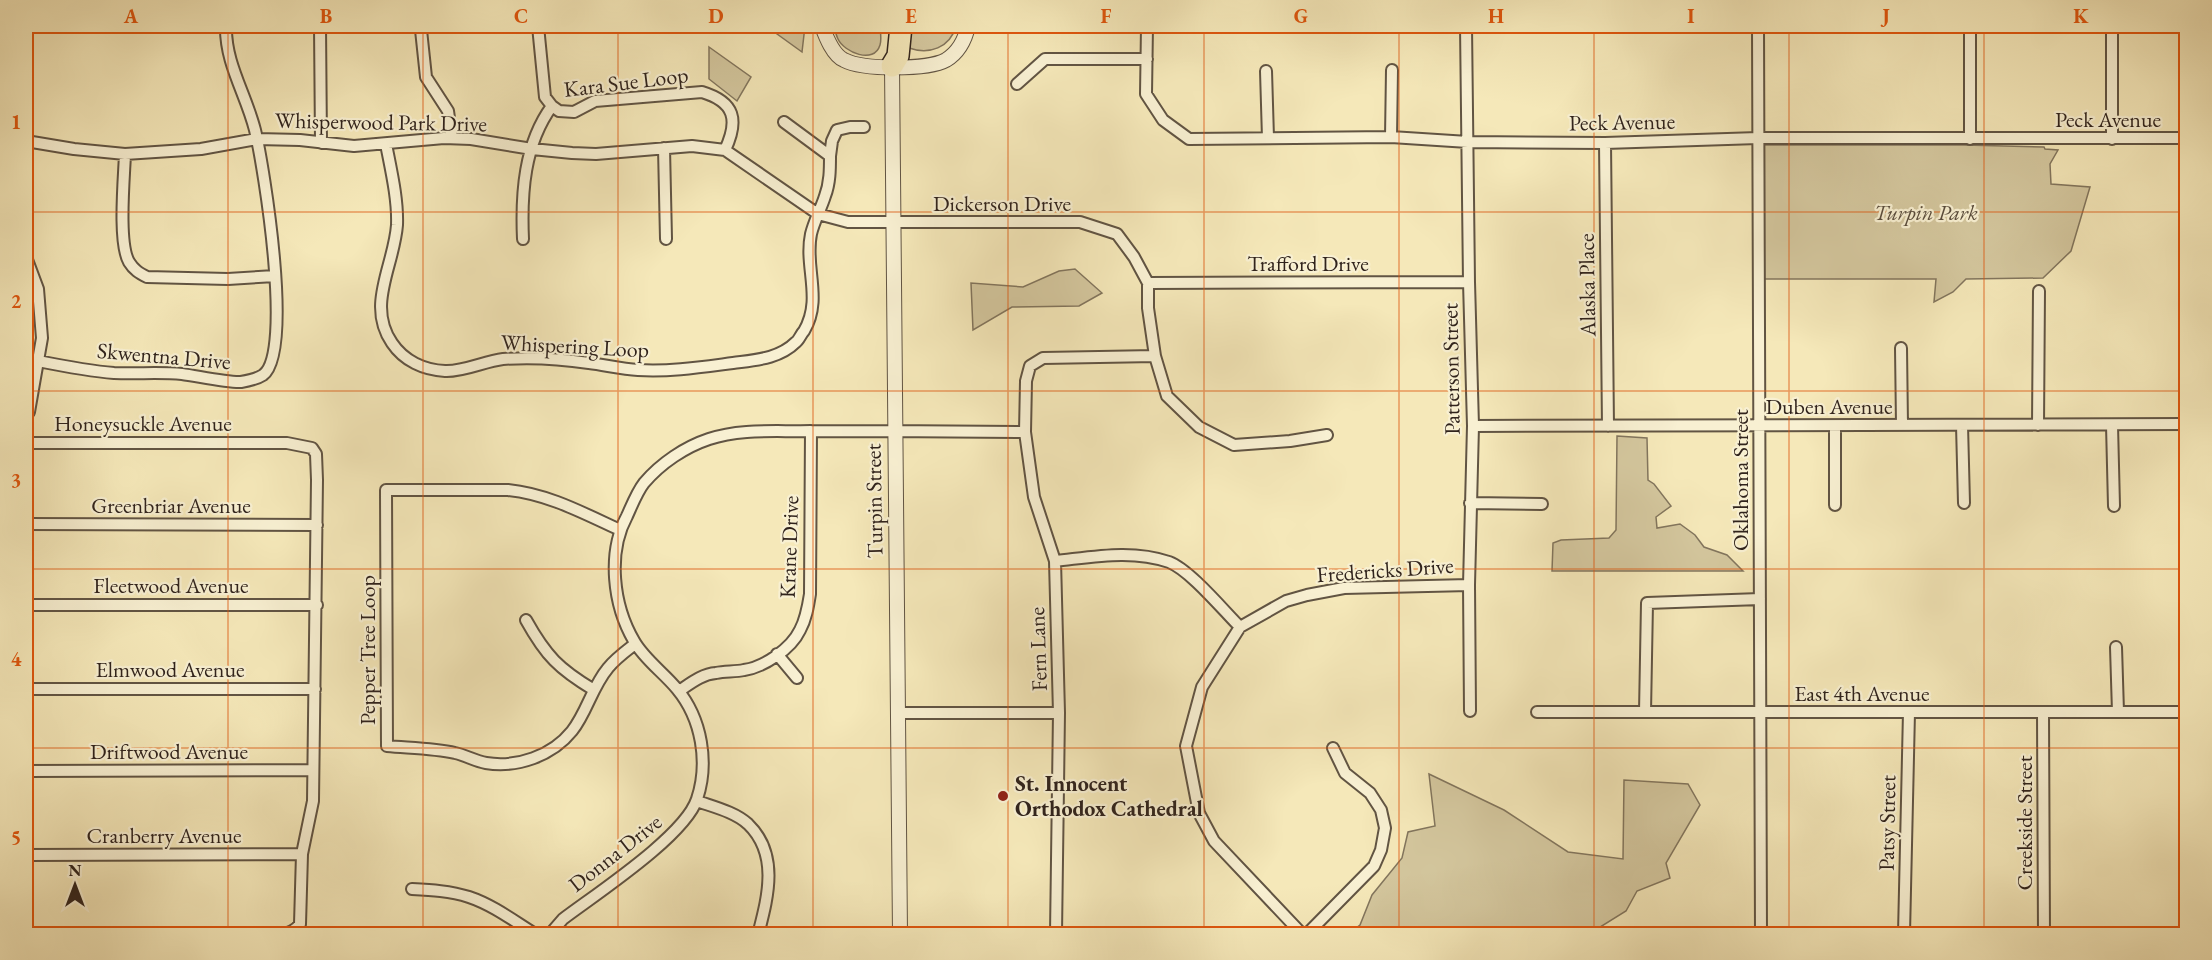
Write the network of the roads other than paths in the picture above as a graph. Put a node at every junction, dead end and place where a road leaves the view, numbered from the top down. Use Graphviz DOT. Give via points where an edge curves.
graph roads {
  1 [pos="226,26"];
  2 [pos="320,26"];
  3 [pos="418,26"];
  4 [pos="538,26"];
  5 [pos="822,26"];
  6 [pos="888,26"];
  7 [pos="901,26"];
  8 [pos="968,26"];
  9 [pos="1147,26"];
  10 [pos="1466,26"];
  11 [pos="1758,26"];
  12 [pos="1970,26"];
  13 [pos="2112,26"];
  14 [pos="1147,59"];
  15 [pos="892,66"];
  16 [pos="1392,70"];
  17 [pos="1266,71"];
  18 [pos="1017,84"];
  19 [pos="552,106"];
  20 [pos="784,122"];
  21 [pos="864,127"];
  22 [pos="1391,137"];
  23 [pos="452,138"];
  24 [pos="1268,138"];
  25 [pos="1758,138"];
  26 [pos="2187,138"];
  27 [pos="257,139"];
  28 [pos="1970,139"];
  29 [pos="2112,139"];
  30 [pos="26,141"];
  31 [pos="321,142"];
  32 [pos="1468,142"];
  33 [pos="1605,143"];
  34 [pos="386,144"];
  35 [pos="664,148"];
  36 [pos="532,149"];
  37 [pos="725,150"];
  38 [pos="125,154"];
  39 [pos="830,156"];
  40 [pos="818,214"];
  41 [pos="895,222"];
  42 [pos="523,239"];
  43 [pos="666,239"];
  44 [pos="26,256"];
  45 [pos="275,276"];
  46 [pos="1469,282"];
  47 [pos="1148,283"];
  48 [pos="2039,291"];
  49 [pos="2187,291"];
  50 [pos="2187,317"];
  51 [pos="1901,348"];
  52 [pos="1155,356"];
  53 [pos="38,361"];
  54 [pos="29,412"];
  55 [pos="2187,424"];
  56 [pos="1902,425"];
  57 [pos="1962,425"];
  58 [pos="2038,425"];
  59 [pos="2112,425"];
  60 [pos="1473,426"];
  61 [pos="1608,426"];
  62 [pos="1759,426"];
  63 [pos="1835,426"];
  64 [pos="895,430"];
  65 [pos="811,431"];
  66 [pos="1025,432"];
  67 [pos="1327,435"];
  68 [pos="26,443"];
  69 [pos="1470,503"];
  70 [pos="1964,503"];
  71 [pos="1542,504"];
  72 [pos="1835,505"];
  73 [pos="2114,506"];
  74 [pos="26,524"];
  75 [pos="317,525"];
  76 [pos="620,530"];
  77 [pos="1055,561"];
  78 [pos="1469,585"];
  79 [pos="1760,599"];
  80 [pos="317,604"];
  81 [pos="26,605"];
  82 [pos="526,620"];
  83 [pos="1240,627"];
  84 [pos="635,644"];
  85 [pos="2116,647"];
  86 [pos="777,654"];
  87 [pos="797,678"];
  88 [pos="26,689"];
  89 [pos="315,689"];
  90 [pos="594,690"];
  91 [pos="679,691"];
  92 [pos="1470,711"];
  93 [pos="1537,712"];
  94 [pos="1645,712"];
  95 [pos="1760,712"];
  96 [pos="1909,712"];
  97 [pos="2043,712"];
  98 [pos="2118,712"];
  99 [pos="2187,712"];
  100 [pos="897,713"];
  101 [pos="1059,713"];
  102 [pos="1333,748"];
  103 [pos="312,770"];
  104 [pos="26,771"];
  105 [pos="697,801"];
  106 [pos="302,854"];
  107 [pos="26,855"];
  108 [pos="412,889"];
  109 [pos="759,931"];
  110 [pos="239,934"];
  111 [pos="283,934"];
  112 [pos="535,934"];
  113 [pos="550,934"];
  114 [pos="900,934"];
  115 [pos="1056,934"];
  116 [pos="1302,934"];
  117 [pos="1307,934"];
  118 [pos="1761,934"];
  119 [pos="1904,934"];
  120 [pos="2044,934"];
  1 -- 27 [label="street, Skwentna Drive" via="228,53"];
  2 -- 31 [label="street"];
  3 -- 23 [label="street" via="422,30 426,77 448,111"];
  4 -- 19 [label="street" via="545,97"];
  5 -- 15 [label="street" via="843,60"];
  6 -- 15 [label="highway"];
  7 -- 15 [label="highway" via="898,56"];
  8 -- 15 [label="street" via="962,45 947,60 933,65"];
  9 -- 14 [label="street, Peck Avenue"];
  10 -- 32 [label="street, Patterson Street"];
  11 -- 25 [label="street, Oklahoma Street"];
  12 -- 28 [label="street"];
  13 -- 29 [label="street"];
  14 -- 18 [label="street" via="1045,59"];
  14 -- 24 [label="street, Peck Avenue" via="1146,94 1163,120 1190,139"];
  15 -- 41 [label="street, Turpin Street"];
  16 -- 22 [label="street"];
  17 -- 24 [label="street"];
  19 -- 36 [label="street" via="536,132"];
  19 -- 37 [label="street, Kara Sue Loop" via="574,112 595,101 702,92 728,106 734,121"];
  20 -- 39 [label="street"];
  21 -- 39 [label="street, Whispering Loop" via="837,130"];
  22 -- 24 [label="street, Peck Avenue"];
  22 -- 32 [label="street, Peck Avenue"];
  23 -- 34 [label="street, Whisperwood Park Drive"];
  23 -- 36 [label="street, Whisperwood Park Drive"];
  25 -- 28 [label="street, Peck Avenue"];
  25 -- 33 [label="street, Peck Avenue"];
  25 -- 62 [label="street, Oklahoma Street"];
  26 -- 29 [label="street, Peck Avenue"];
  27 -- 31 [label="street, Whisperwood Park Drive"];
  27 -- 38 [label="street, Whisperwood Park Drive" via="201,149"];
  27 -- 45 [label="street, Skwentna Drive" via="273,236"];
  28 -- 29 [label="street, Peck Avenue"];
  30 -- 38 [label="street, Whisperwood Park Drive"];
  31 -- 34 [label="street, Whisperwood Park Drive"];
  32 -- 33 [label="street, Peck Avenue"];
  32 -- 46 [label="street, Patterson Street"];
  33 -- 61 [label="street, Alaska Place"];
  34 -- 40 [label="street, Whispering Loop" via="397,223 380,304 381,323 402,356 423,367 447,372 503,359 638,370 769,359 797,342 808,324 814,303 809,250"];
  35 -- 36 [label="street, Whisperwood Park Drive" via="596,154"];
  35 -- 37 [label="street, Whisperwood Park Drive"];
  35 -- 43 [label="street"];
  36 -- 42 [label="street" via="525,178"];
  37 -- 40 [label="street, Whisperwood Park Drive"];
  38 -- 45 [label="street" via="124,244 135,271 147,277"];
  39 -- 40 [label="street, Whispering Loop" via="830,177"];
  40 -- 41 [label="street, Whisperwood Park Drive" via="848,222"];
  41 -- 47 [label="street, Dickerson Drive" via="1080,222 1117,234"];
  41 -- 64 [label="street, Turpin Street"];
  44 -- 53 [label="street" via="38,289 41,312"];
  45 -- 53 [label="street, Skwentna Drive" via="276,344 272,363 263,375 252,380 239,383 162,372 116,373"];
  46 -- 47 [label="street, Trafford Drive"];
  46 -- 60 [label="street, Patterson Street"];
  47 -- 52 [label="street, Dickerson Drive"];
  48 -- 58 [label="street"];
  49 -- 50 [label="street"];
  51 -- 56 [label="street"];
  52 -- 66 [label="street, Fern Lane" via="1042,358 1029,366"];
  52 -- 67 [label="street, Dickerson Drive" via="1167,396 1199,427 1234,445"];
  53 -- 54 [label="street"];
  55 -- 59 [label="street, Duben Avenue"];
  56 -- 57 [label="street, Duben Avenue"];
  56 -- 63 [label="street, Duben Avenue"];
  57 -- 58 [label="street, Duben Avenue"];
  57 -- 70 [label="street"];
  58 -- 59 [label="street, Duben Avenue"];
  59 -- 73 [label="street"];
  60 -- 61 [label="street, Duben Avenue"];
  60 -- 69 [label="street, Patterson Street"];
  61 -- 62 [label="street, Duben Avenue"];
  62 -- 63 [label="street, Duben Avenue"];
  62 -- 79 [label="street, Oklahoma Street"];
  63 -- 72 [label="street"];
  64 -- 65 [label="street, Donna Drive"];
  64 -- 66 [label="street, Donna Drive"];
  64 -- 100 [label="street, Turpin Street"];
  65 -- 76 [label="street, Donna Drive" via="738,432 686,449 643,484"];
  65 -- 86 [label="street, Krane Drive" via="807,615 800,632"];
  66 -- 77 [label="street, Fern Lane" via="1034,497"];
  68 -- 75 [label="street, Honeysuckle Avenue" via="287,443 312,448 316,454"];
  69 -- 71 [label="street"];
  69 -- 78 [label="street, Patterson Street"];
  74 -- 75 [label="street, Greenbriar Avenue"];
  75 -- 80 [label="street"];
  76 -- 84 [label="street, Donna Drive" via="616,579 624,622"];
  76 -- 90 [label="street, Pepper Tree Loop" via="528,492 386,490 387,746 455,753 488,763 537,758 553,750 571,732"];
  77 -- 83 [label="street" via="1126,554 1170,563 1195,581"];
  77 -- 101 [label="street, Fern Lane"];
  78 -- 83 [label="street, Fredericks Drive" via="1344,588 1307,594"];
  78 -- 92 [label="street, Patterson Street"];
  79 -- 94 [label="street" via="1647,603"];
  79 -- 95 [label="street, Oklahoma Street"];
  80 -- 81 [label="street, Fleetwood Avenue"];
  80 -- 89 [label="street"];
  82 -- 90 [label="street" via="551,659"];
  83 -- 116 [label="street, Fredericks Drive" via="1202,687 1186,746 1198,813 1214,841"];
  84 -- 90 [label="street, Pepper Tree Loop" via="608,668"];
  84 -- 91 [label="street, Donna Drive"];
  85 -- 98 [label="street"];
  86 -- 87 [label="street"];
  86 -- 91 [label="street, Krane Drive" via="746,670 698,678"];
  88 -- 89 [label="street, Elmwood Avenue"];
  89 -- 103 [label="street"];
  91 -- 105 [label="street, Donna Drive" via="692,713 703,752"];
  93 -- 94 [label="street, East 4th Avenue"];
  94 -- 95 [label="street, East 4th Avenue"];
  95 -- 96 [label="street, East 4th Avenue"];
  95 -- 118 [label="street, Oklahoma Street"];
  96 -- 97 [label="street, East 4th Avenue"];
  96 -- 119 [label="street, Patsy Street"];
  97 -- 98 [label="street, East 4th Avenue"];
  97 -- 120 [label="street, Creekside Street"];
  98 -- 99 [label="street, East 4th Avenue"];
  100 -- 101 [label="street"];
  100 -- 114 [label="street, Turpin Street"];
  101 -- 115 [label="street, Fern Lane"];
  102 -- 117 [label="street" via="1345,773 1370,793 1381,810 1385,828 1382,850 1374,866"];
  103 -- 104 [label="street, Driftwood Avenue"];
  103 -- 106 [label="street" via="313,801"];
  105 -- 109 [label="street" via="731,813 748,824 762,843 769,886"];
  105 -- 113 [label="street, Donna Drive" via="664,842 563,919"];
  106 -- 107 [label="street, Cranberry Avenue"];
  106 -- 111 [label="street" via="300,924 296,930"];
  108 -- 112 [label="street" via="469,897"];
  110 -- 111 [label="street"];
}
